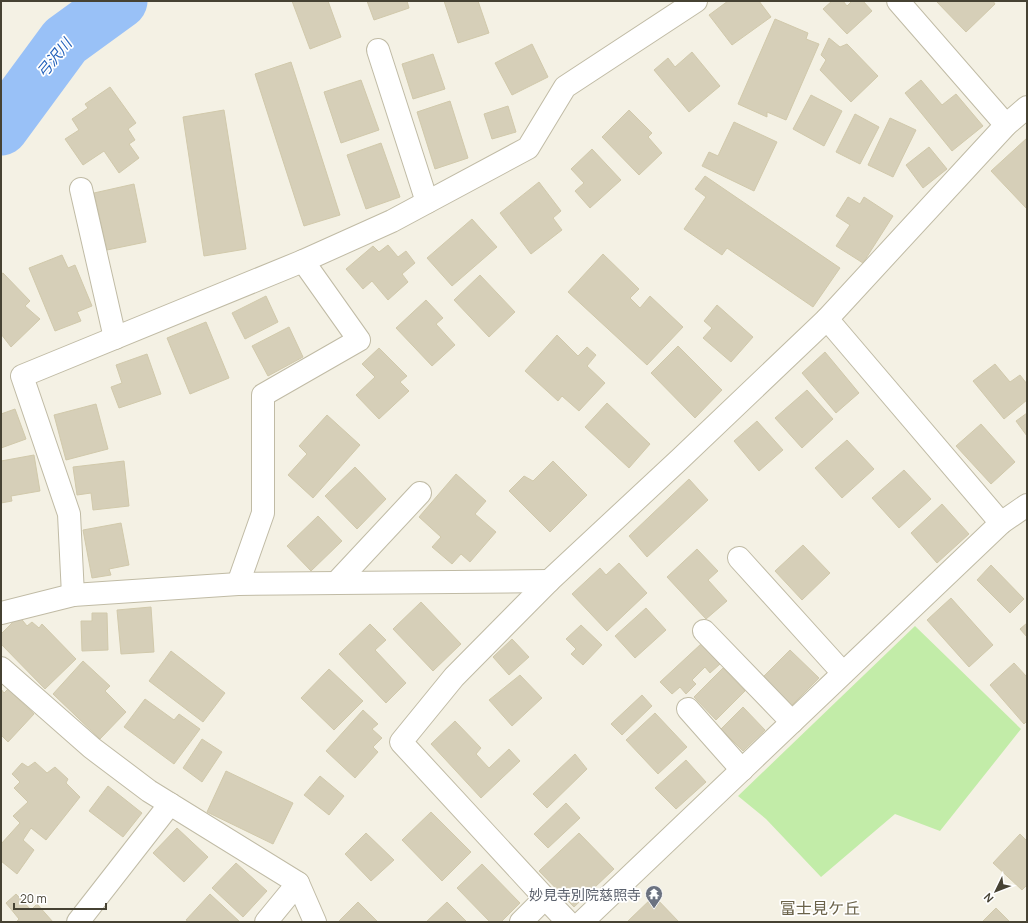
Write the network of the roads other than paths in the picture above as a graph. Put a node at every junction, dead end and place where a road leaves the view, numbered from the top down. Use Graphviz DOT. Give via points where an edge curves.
graph roads {
  1 [pos="696,1"];
  2 [pos="898,1"];
  3 [pos="378,50"];
  4 [pos="1027,107"];
  5 [pos="1006,125"];
  6 [pos="81,189"];
  7 [pos="427,202"];
  8 [pos="303,261"];
  9 [pos="827,319"];
  10 [pos="115,338"];
  11 [pos="420,493"];
  12 [pos="1027,505"];
  13 [pos="1001,523"];
  14 [pos="740,558"];
  15 [pos="549,581"];
  16 [pos="336,583"];
  17 [pos="238,584"];
  18 [pos="73,596"];
  19 [pos="1,613"];
  20 [pos="704,630"];
  21 [pos="1,668"];
  22 [pos="844,673"];
  23 [pos="688,709"];
  24 [pos="792,722"];
  25 [pos="742,770"];
  26 [pos="170,804"];
  27 [pos="298,883"];
  28 [pos="545,898"];
  29 [pos="78,922"];
  30 [pos="266,922"];
  31 [pos="315,922"];
  32 [pos="521,922"];
  33 [pos="568,922"];
  34 [pos="582,922"];
  1 -- 7 [label="street" via="565,87 528,148"];
  2 -- 5 [label="street"];
  3 -- 7 [label="street"];
  4 -- 5 [label="street"];
  5 -- 9 [label="street"];
  6 -- 10 [label="street"];
  7 -- 8 [label="street" via="392,221"];
  8 -- 10 [label="street"];
  8 -- 17 [label="street" via="358,340 263,395 263,514"];
  9 -- 13 [label="street"];
  9 -- 15 [label="street"];
  10 -- 18 [label="street" via="22,376 69,514"];
  11 -- 16 [label="street"];
  12 -- 13 [label="street"];
  13 -- 22 [label="street"];
  14 -- 22 [label="street"];
  15 -- 16 [label="street"];
  15 -- 28 [label="street" via="454,677 401,742"];
  16 -- 17 [label="street"];
  17 -- 18 [label="street"];
  18 -- 19 [label="street"];
  20 -- 24 [label="street"];
  21 -- 26 [label="street" via="92,748"];
  22 -- 24 [label="street"];
  23 -- 25 [label="street"];
  24 -- 25 [label="street"];
  25 -- 34 [label="street"];
  26 -- 27 [label="street"];
  26 -- 29 [label="street"];
  27 -- 30 [label="street"];
  27 -- 31 [label="street"];
  28 -- 32 [label="street"];
  28 -- 33 [label="street"];
}
